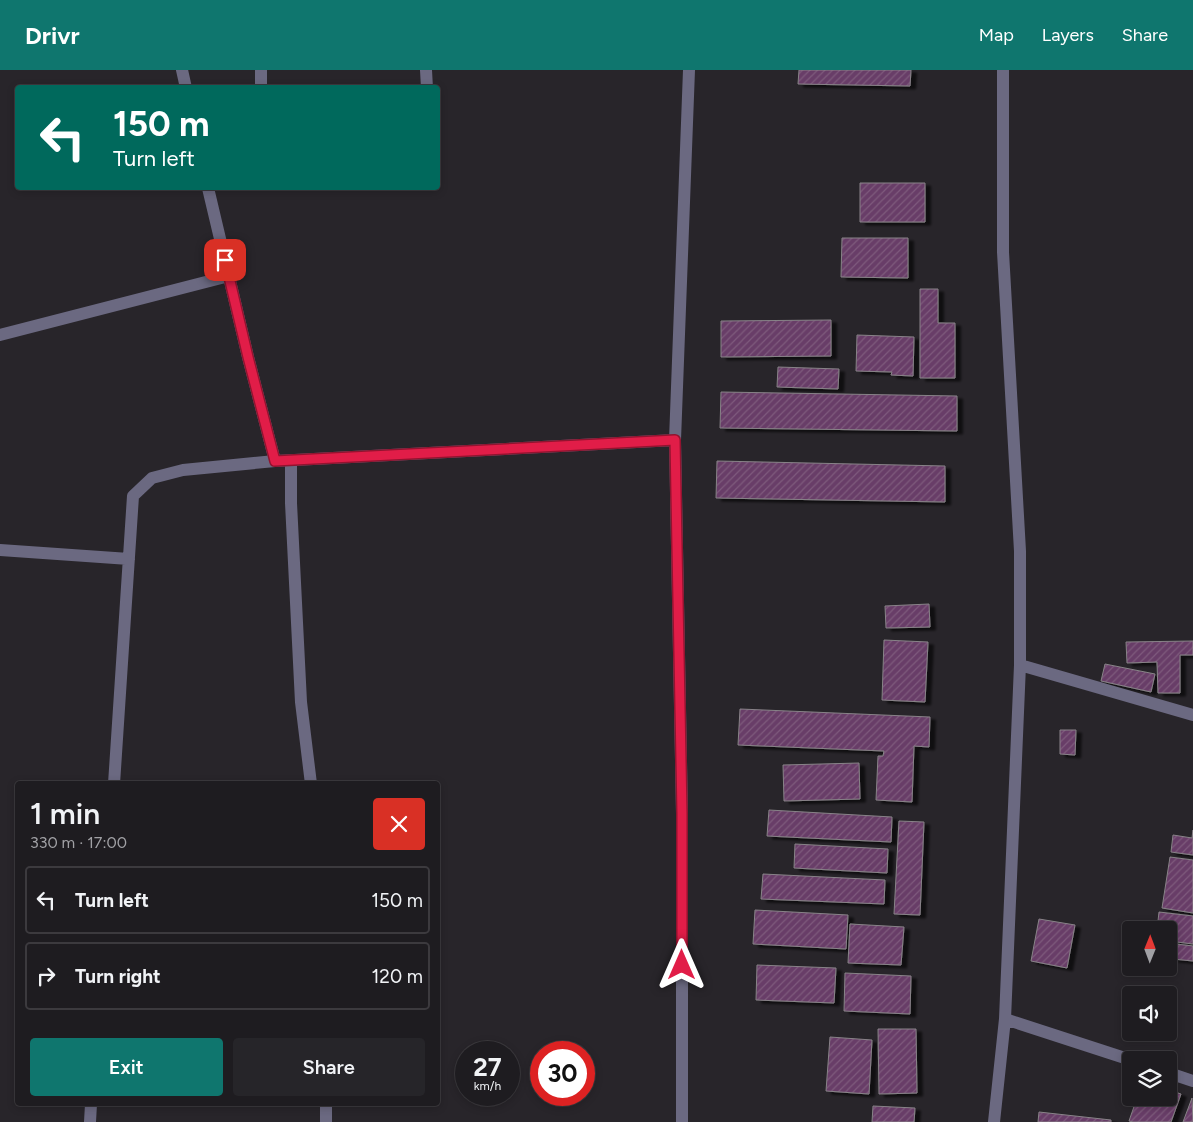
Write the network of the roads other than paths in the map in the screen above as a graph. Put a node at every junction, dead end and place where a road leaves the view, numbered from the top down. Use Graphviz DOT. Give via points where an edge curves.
graph roads {
  1 [pos="182,70"];
  2 [pos="261,70"];
  3 [pos="426,70"];
  4 [pos="689,70"];
  5 [pos="1003,70"];
  6 [pos="185,85"];
  7 [pos="261,85"];
  8 [pos="427,85"];
  9 [pos="208,190"];
  10 [pos="229,276"];
  11 [pos="0,335"];
  12 [pos="675,440"];
  13 [pos="275,461"];
  14 [pos="291,461"];
  15 [pos="0,550"];
  16 [pos="129,559"];
  17 [pos="1020,666"];
  18 [pos="1193,714"];
  19 [pos="114,781"];
  20 [pos="311,781"];
  21 [pos="1005,1019"];
  22 [pos="1122,1057"];
  23 [pos="1177,1076"];
  24 [pos="1193,1081"];
  25 [pos="91,1106"];
  26 [pos="326,1106"];
  27 [pos="90,1122"];
  28 [pos="326,1122"];
  29 [pos="682,1122"];
  30 [pos="994,1122"];
  1 -- 6 [label="street"];
  2 -- 7 [label="street"];
  3 -- 8 [label="street"];
  4 -- 12 [label="street"];
  5 -- 17 [label="street" via="1003,252 1020,551"];
  9 -- 10 [label="street"];
  10 -- 11 [label="street"];
  10 -- 13 [label="street"];
  12 -- 14 [label="street"];
  12 -- 29 [label="street" via="682,814"];
  13 -- 14 [label="street"];
  13 -- 16 [label="street" via="183,470 152,478 133,496"];
  14 -- 20 [label="street" via="301,702"];
  15 -- 16 [label="street"];
  16 -- 19 [label="street"];
  17 -- 18 [label="street"];
  17 -- 21 [label="street"];
  21 -- 22 [label="street"];
  21 -- 30 [label="street"];
  23 -- 24 [label="street"];
  25 -- 27 [label="street"];
  26 -- 28 [label="street"];
}
